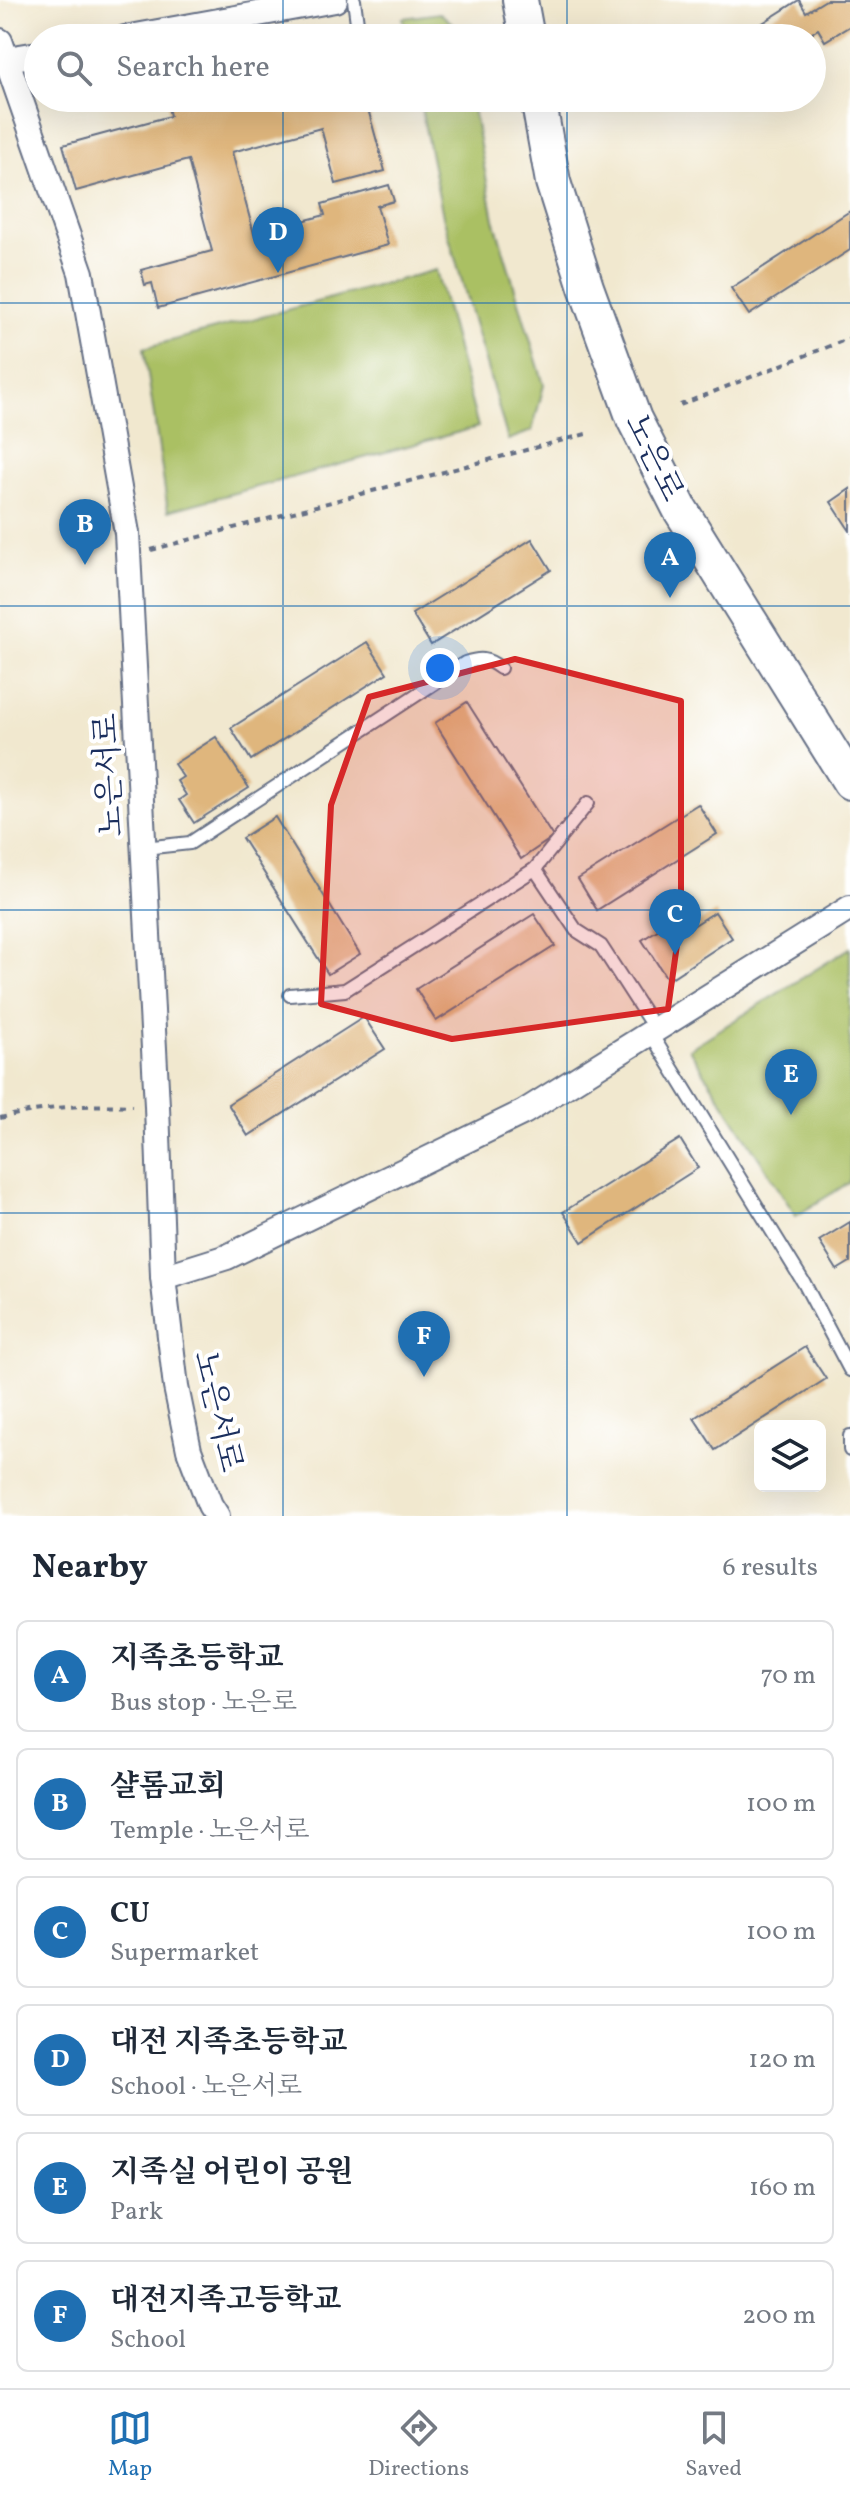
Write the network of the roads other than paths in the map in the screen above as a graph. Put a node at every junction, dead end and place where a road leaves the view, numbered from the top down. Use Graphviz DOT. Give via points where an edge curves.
graph roads {
  1 [pos="335,0"];
  2 [pos="354,0"];
  3 [pos="520,0"];
  4 [pos="202,24"];
  5 [pos="357,24"];
  6 [pos="524,24"];
  7 [pos="4,50"];
  8 [pos="24,52"];
  9 [pos="24,108"];
  10 [pos="25,112"];
  11 [pos="540,112"];
  12 [pos="500,668"];
  13 [pos="850,782"];
  14 [pos="588,803"];
  15 [pos="144,848"];
  16 [pos="535,869"];
  17 [pos="850,908"];
  18 [pos="290,995"];
  19 [pos="654,1032"];
  20 [pos="163,1277"];
  21 [pos="850,1370"];
  22 [pos="850,1436"];
  23 [pos="850,1450"];
  24 [pos="217,1516"];
  1 -- 4 [label="street"];
  2 -- 5 [label="lane"];
  3 -- 6 [label="street"];
  7 -- 8 [label="street"];
  7 -- 9 [label="street, 노은서로"];
  10 -- 15 [label="street, 노은서로" via="81,273 127,533"];
  11 -- 13 [label="street, 노은로" via="553,182 634,419 680,509"];
  12 -- 15 [label="lane" via="489,659 465,663 190,843"];
  14 -- 16 [label="lane"];
  15 -- 20 [label="street, 노은서로"];
  16 -- 18 [label="lane" via="345,990"];
  16 -- 19 [label="lane" via="576,930 601,946"];
  17 -- 19 [label="street"];
  19 -- 20 [label="street" via="524,1112 227,1257"];
  19 -- 21 [label="lane"];
  20 -- 24 [label="street, 노은서로" via="189,1450"];
  22 -- 23 [label="lane"];
}
